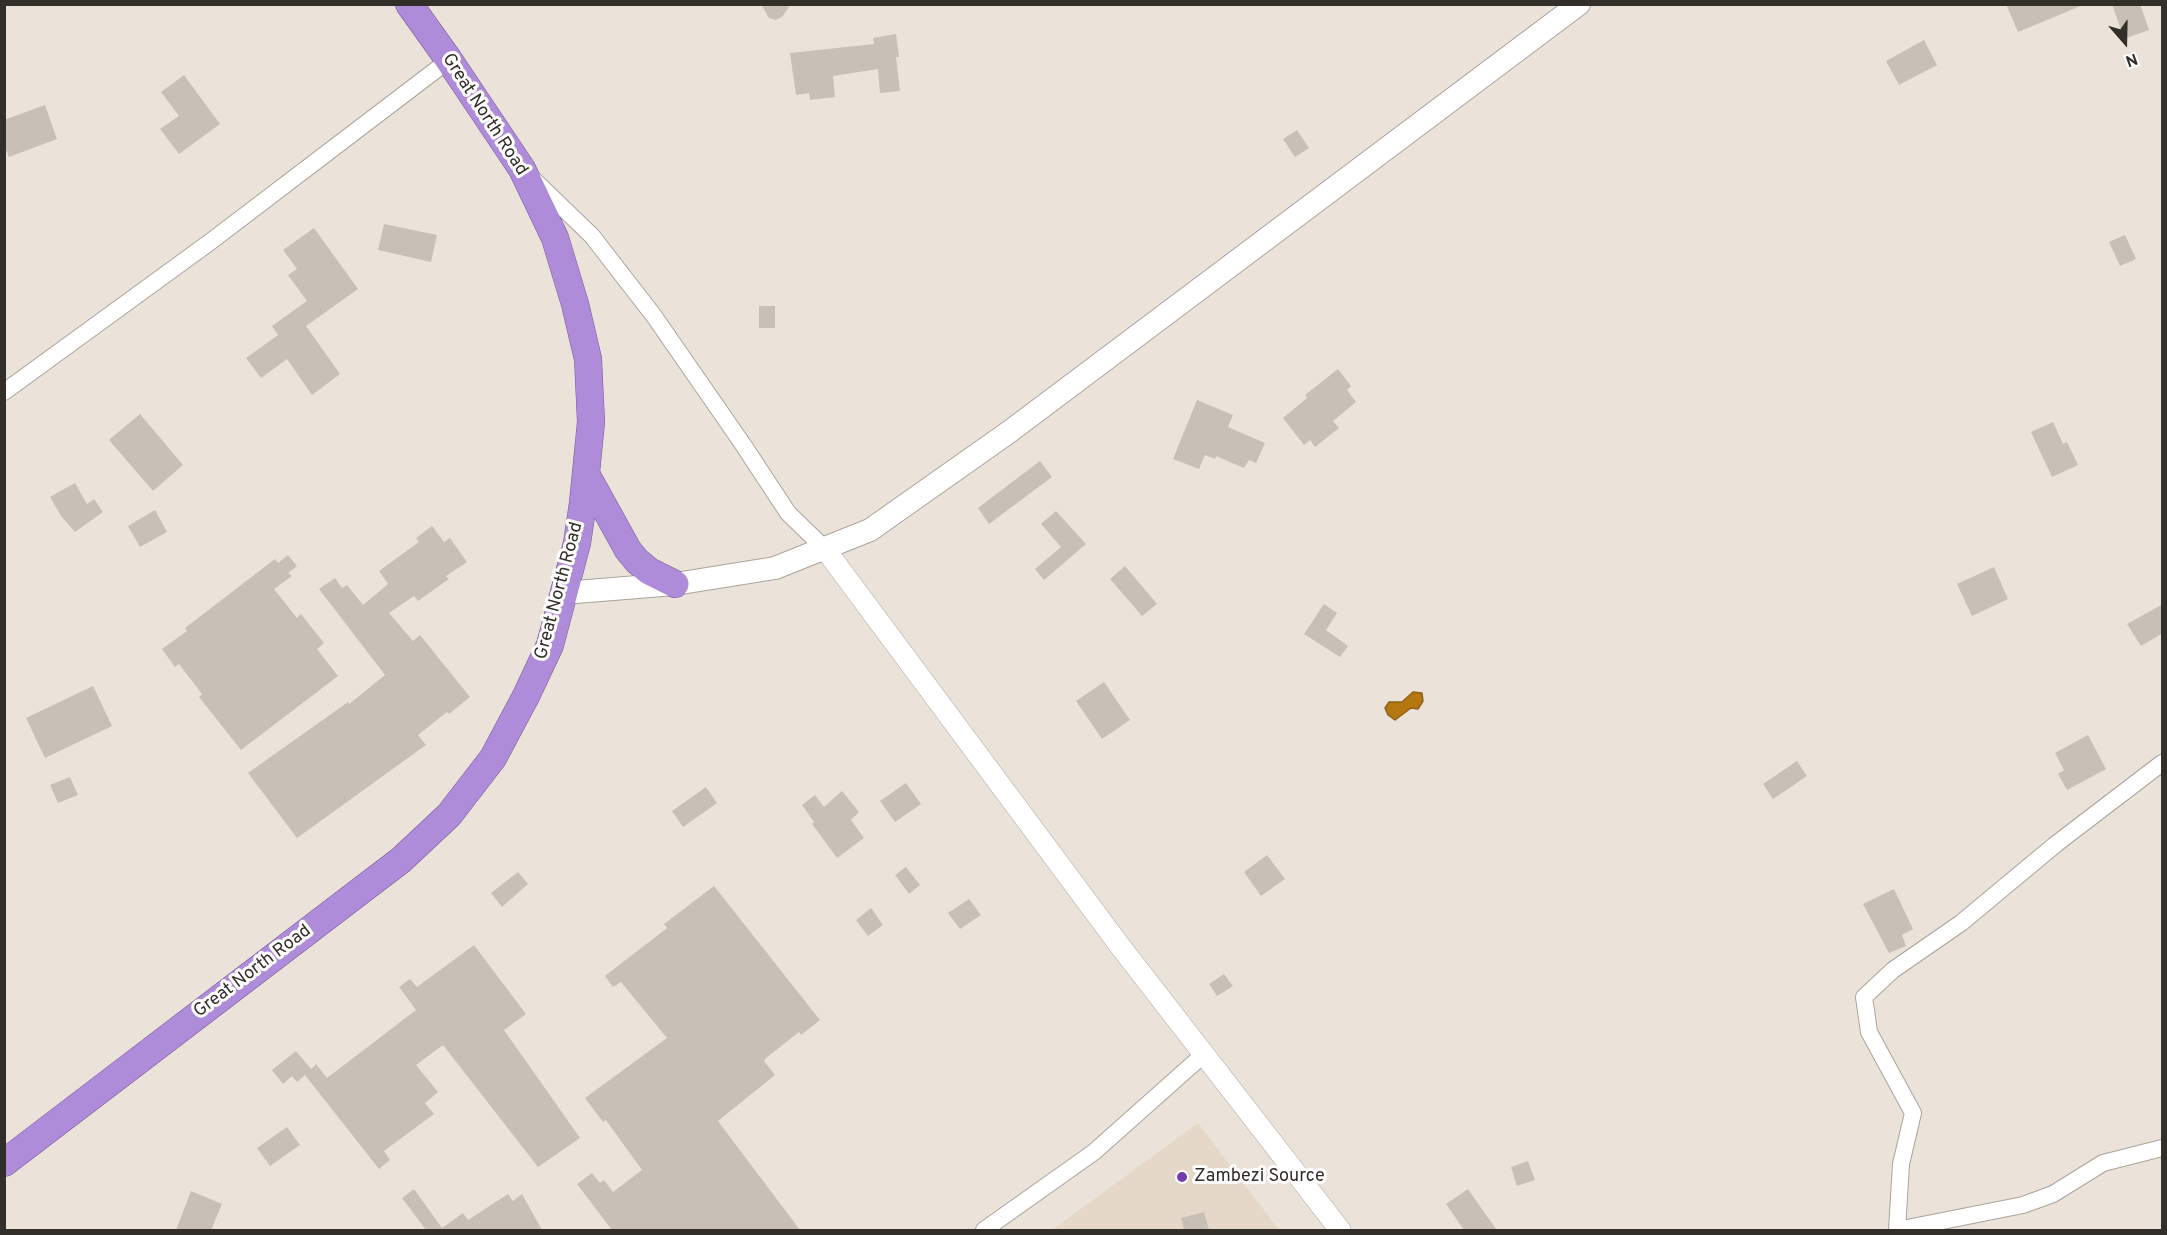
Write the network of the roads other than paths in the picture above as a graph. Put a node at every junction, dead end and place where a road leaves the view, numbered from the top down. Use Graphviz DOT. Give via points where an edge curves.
graph roads {
  1 [pos="409,4"];
  2 [pos="1579,4"];
  3 [pos="449,60"];
  4 [pos="522,169"];
  5 [pos="4,392"];
  6 [pos="586,474"];
  7 [pos="825,549"];
  8 [pos="675,584"];
  9 [pos="563,593"];
  10 [pos="2163,763"];
  11 [pos="1203,1055"];
  12 [pos="2163,1149"];
  13 [pos="4,1163"];
  14 [pos="984,1230"];
  15 [pos="1340,1230"];
  16 [pos="1897,1230"];
  1 -- 3 [label="highway, Great North Road"];
  2 -- 7 [label="main road" via="1009,432 870,530"];
  3 -- 4 [label="highway, Great North Road"];
  3 -- 5 [label="street"];
  4 -- 6 [label="highway, Great North Road" via="555,238 588,359 591,422"];
  4 -- 7 [label="street" via="592,236 654,316 788,513"];
  6 -- 8 [label="highway" via="628,550 650,571"];
  6 -- 9 [label="highway, Great North Road" via="578,543"];
  7 -- 8 [label="main road" via="775,568"];
  7 -- 11 [label="street"];
  8 -- 9 [label="main road"];
  9 -- 13 [label="highway, Great North Road" via="549,645 526,696 493,758 450,814 401,860"];
  10 -- 16 [label="street" via="1961,923 1893,970 1864,997 1869,1032 1913,1113 1900,1164"];
  11 -- 14 [label="street" via="1094,1152"];
  11 -- 15 [label="street"];
  12 -- 16 [label="street" via="2103,1163 2052,1194 2023,1205"];
}
